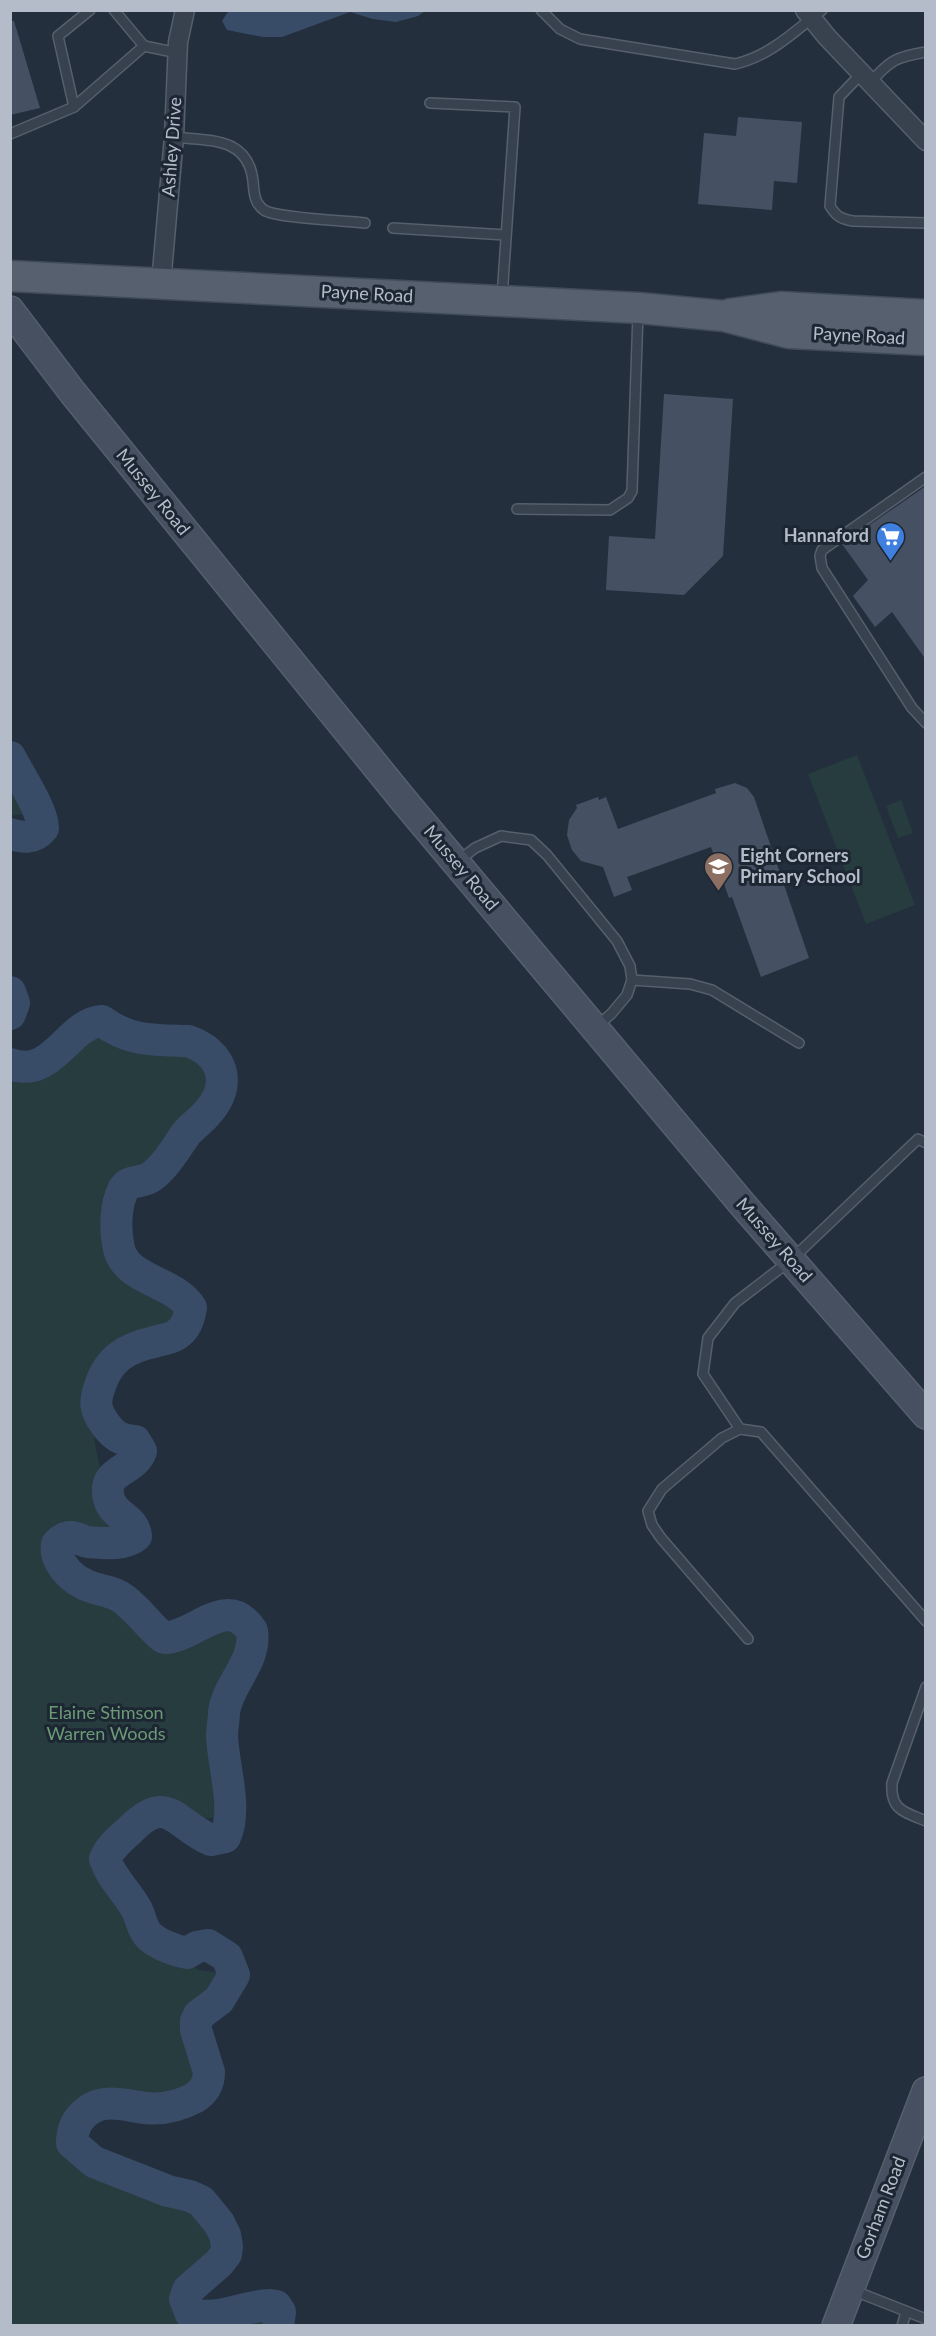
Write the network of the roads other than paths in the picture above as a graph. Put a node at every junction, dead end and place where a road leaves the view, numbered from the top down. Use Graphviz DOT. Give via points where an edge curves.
graph roads {
  1 [pos="90,10"];
  2 [pos="114,10"];
  3 [pos="185,10"];
  4 [pos="541,10"];
  5 [pos="813,13"];
  6 [pos="144,46"];
  7 [pos="926,52"];
  8 [pos="178,53"];
  9 [pos="866,78"];
  10 [pos="430,103"];
  11 [pos="74,107"];
  12 [pos="10,134"];
  13 [pos="174,137"];
  14 [pos="926,141"];
  15 [pos="365,223"];
  16 [pos="926,223"];
  17 [pos="393,228"];
  18 [pos="506,235"];
  19 [pos="10,276"];
  20 [pos="161,283"];
  21 [pos="502,300"];
  22 [pos="639,308"];
  23 [pos="10,309"];
  24 [pos="926,315"];
  25 [pos="724,316"];
  26 [pos="926,340"];
  27 [pos="926,477"];
  28 [pos="517,509"];
  29 [pos="926,723"];
  30 [pos="457,863"];
  31 [pos="632,980"];
  32 [pos="595,1028"];
  33 [pos="800,1043"];
  34 [pos="926,1143"];
  35 [pos="791,1260"];
  36 [pos="926,1414"];
  37 [pos="740,1428"];
  38 [pos="926,1621"];
  39 [pos="748,1639"];
  40 [pos="926,1687"];
  41 [pos="926,1821"];
  42 [pos="926,2091"];
  43 [pos="850,2289"];
  44 [pos="906,2312"];
  45 [pos="926,2319"];
  46 [pos="836,2325"];
  47 [pos="902,2325"];
  1 -- 11 [label="lane" via="58,36"];
  2 -- 6 [label="lane"];
  3 -- 8 [label="street, Ashley Drive"];
  4 -- 5 [label="lane" via="560,29 580,39 735,64 764,53"];
  5 -- 9 [label="street"];
  6 -- 8 [label="lane"];
  6 -- 11 [label="lane"];
  7 -- 9 [label="lane" via="887,64"];
  8 -- 13 [label="street, Ashley Drive"];
  9 -- 14 [label="street"];
  9 -- 16 [label="lane" via="839,97 830,206 842,219 853,221"];
  10 -- 18 [label="lane" via="515,107"];
  11 -- 12 [label="lane"];
  13 -- 15 [label="lane" via="225,142 239,150 249,165 256,201 263,210"];
  13 -- 20 [label="street, Ashley Drive"];
  17 -- 18 [label="lane"];
  18 -- 21 [label="lane"];
  19 -- 20 [label="main road, Payne Road"];
  20 -- 21 [label="main road, Payne Road"];
  21 -- 22 [label="main road, Payne Road"];
  22 -- 25 [label="main road, Payne Road"];
  22 -- 28 [label="lane" via="632,491 628,498 610,510"];
  23 -- 30 [label="street, Mussey Road"];
  24 -- 25 [label="main road, Payne Road" via="781,307"];
  25 -- 26 [label="main road, Payne Road" via="789,333"];
  27 -- 29 [label="lane" via="822,550 819,560 912,708"];
  30 -- 31 [label="lane" via="496,838 531,840 617,941 630,966"];
  30 -- 32 [label="street, Mussey Road"];
  31 -- 32 [label="lane" via="627,994"];
  31 -- 33 [label="lane" via="690,984 712,990"];
  32 -- 35 [label="street, Mussey Road"];
  34 -- 35 [label="lane" via="918,1139"];
  35 -- 36 [label="street, Mussey Road"];
  35 -- 37 [label="lane" via="735,1303 708,1338 703,1374"];
  37 -- 38 [label="lane" via="761,1432"];
  37 -- 39 [label="lane" via="722,1437 662,1489 648,1511 661,1538"];
  40 -- 41 [label="lane" via="891,1795 899,1810"];
  42 -- 43 [label="street, Gorham Road"];
  43 -- 44 [label="lane"];
  43 -- 46 [label="street, Gorham Road"];
  44 -- 45 [label="lane"];
  44 -- 47 [label="lane"];
}
